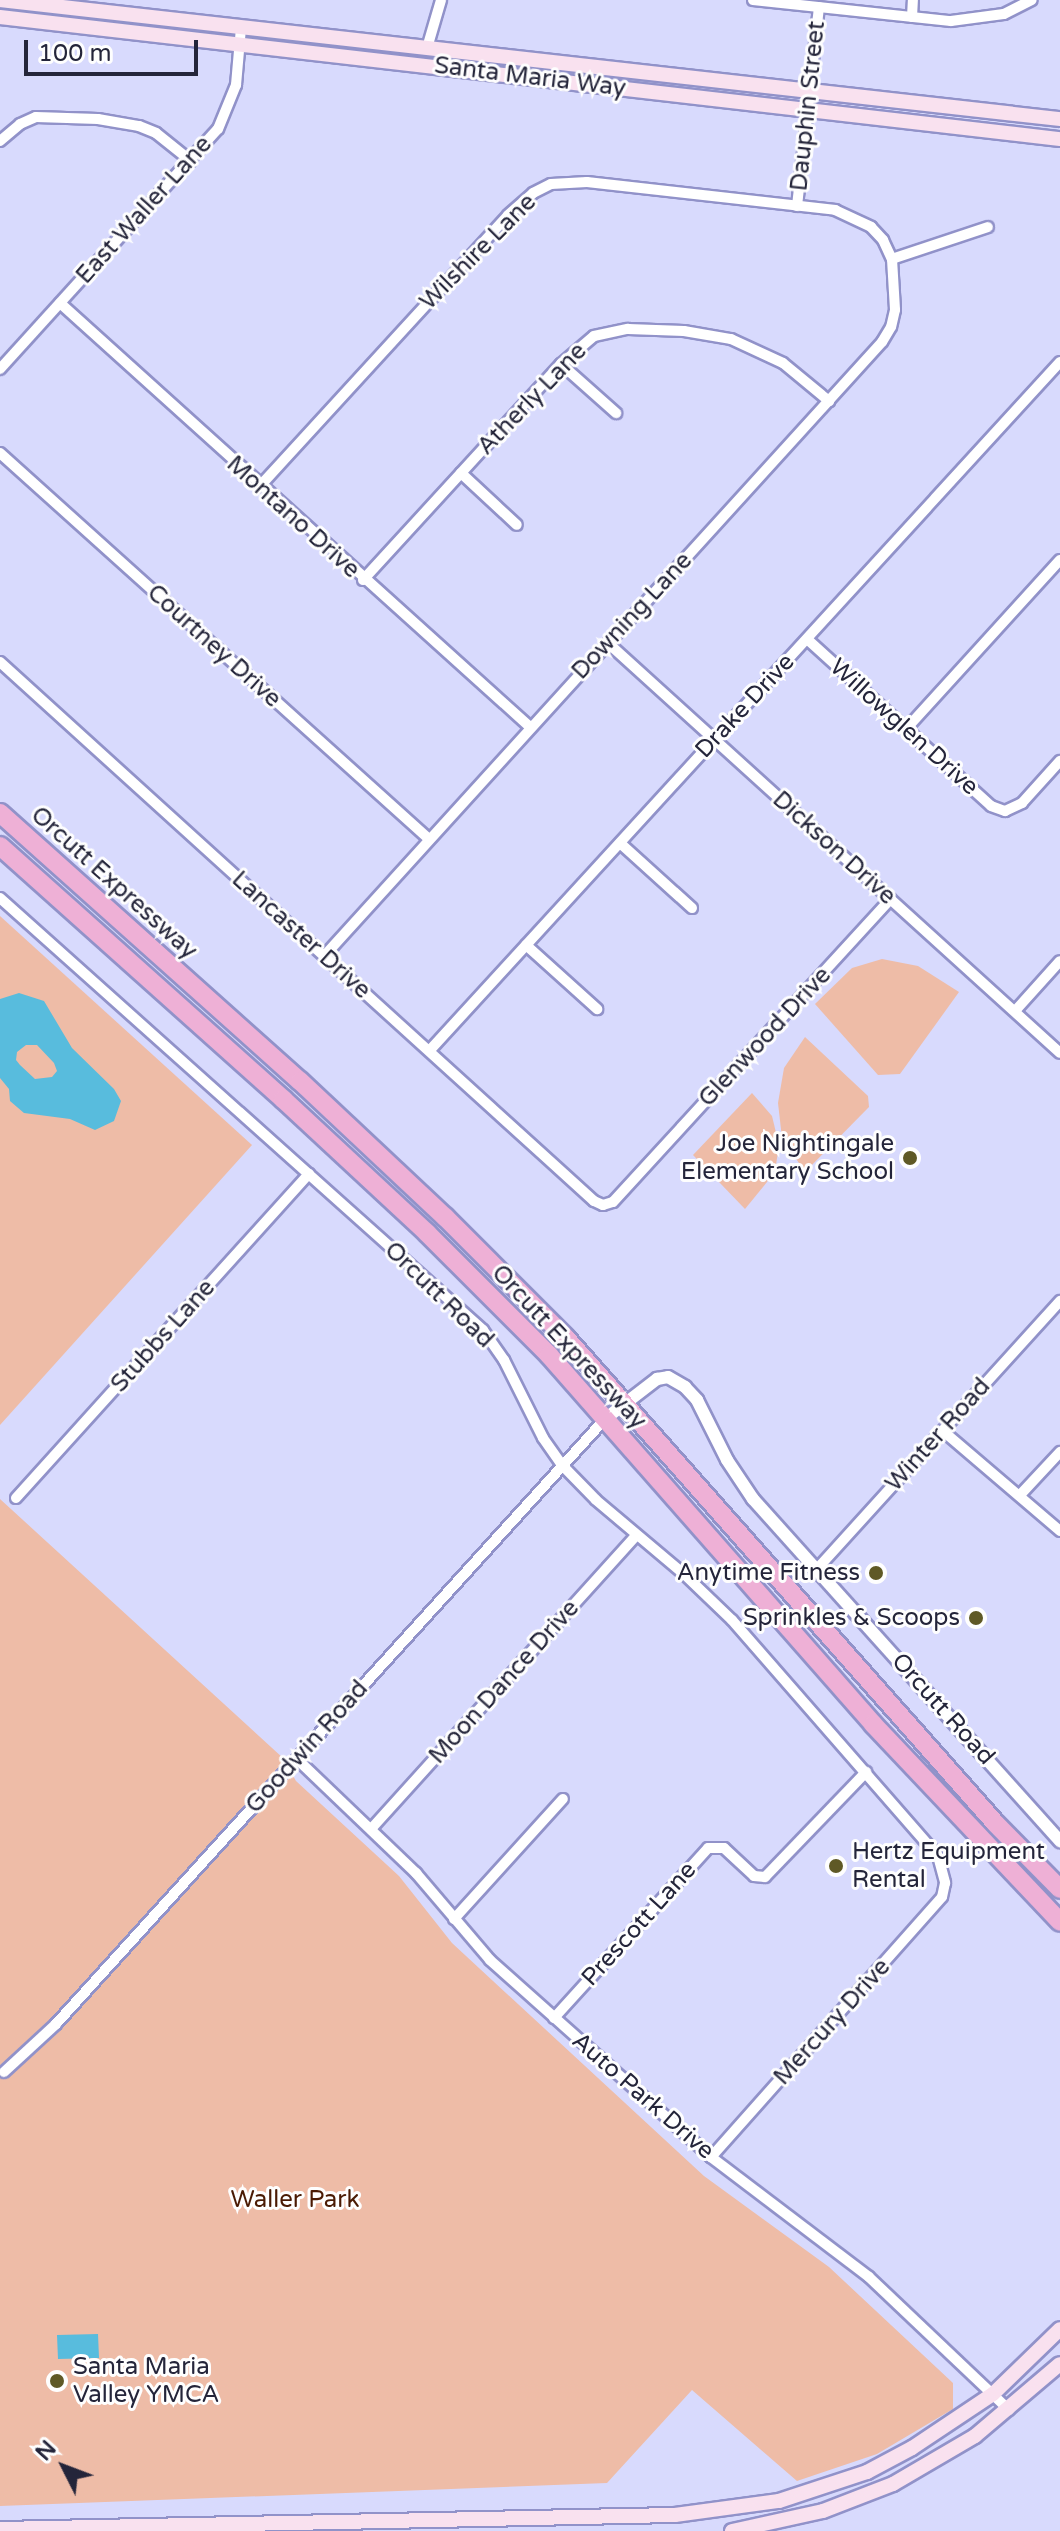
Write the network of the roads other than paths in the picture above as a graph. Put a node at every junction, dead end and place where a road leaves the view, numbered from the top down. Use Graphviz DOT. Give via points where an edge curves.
graph roads {
  1 [pos="0,0"];
  2 [pos="441,0"];
  3 [pos="753,0"];
  4 [pos="913,0"];
  5 [pos="1032,0"];
  6 [pos="819,7"];
  7 [pos="0,17"];
  8 [pos="912,17"];
  9 [pos="241,28"];
  10 [pos="239,44"];
  11 [pos="427,48"];
  12 [pos="810,91"];
  13 [pos="807,110"];
  14 [pos="1060,119"];
  15 [pos="1060,139"];
  16 [pos="0,141"];
  17 [pos="191,161"];
  18 [pos="797,206"];
  19 [pos="988,227"];
  20 [pos="892,259"];
  21 [pos="60,303"];
  22 [pos="1060,362"];
  23 [pos="561,364"];
  24 [pos="0,369"];
  25 [pos="829,401"];
  26 [pos="616,413"];
  27 [pos="0,453"];
  28 [pos="461,473"];
  29 [pos="260,486"];
  30 [pos="517,525"];
  31 [pos="1060,560"];
  32 [pos="363,580"];
  33 [pos="807,639"];
  34 [pos="608,643"];
  35 [pos="0,662"];
  36 [pos="530,727"];
  37 [pos="907,728"];
  38 [pos="714,739"];
  39 [pos="1060,761"];
  40 [pos="0,813"];
  41 [pos="429,839"];
  42 [pos="620,843"];
  43 [pos="0,846"];
  44 [pos="0,898"];
  45 [pos="891,899"];
  46 [pos="692,908"];
  47 [pos="526,945"];
  48 [pos="324,956"];
  49 [pos="1060,961"];
  50 [pos="597,1009"];
  51 [pos="1015,1011"];
  52 [pos="430,1050"];
  53 [pos="1060,1053"];
  54 [pos="309,1174"];
  55 [pos="603,1205"];
  56 [pos="1060,1301"];
  57 [pos="624,1401"];
  58 [pos="605,1419"];
  59 [pos="943,1431"];
  60 [pos="1060,1452"];
  61 [pos="561,1464"];
  62 [pos="1020,1495"];
  63 [pos="16,1498"];
  64 [pos="1060,1531"];
  65 [pos="637,1535"];
  66 [pos="817,1569"];
  67 [pos="297,1759"];
  68 [pos="866,1772"];
  69 [pos="563,1799"];
  70 [pos="371,1829"];
  71 [pos="1060,1841"];
  72 [pos="945,1883"];
  73 [pos="1060,1889"];
  74 [pos="454,1919"];
  75 [pos="1060,1922"];
  76 [pos="554,2018"];
  77 [pos="4,2072"];
  78 [pos="711,2157"];
  79 [pos="1060,2329"];
  80 [pos="1060,2364"];
  81 [pos="993,2394"];
  82 [pos="1009,2410"];
  83 [pos="0,2529"];
  84 [pos="732,2531"];
  1 -- 9 [label="main road, Santa Maria Way"];
  2 -- 11 [label="street"];
  3 -- 6 [label="street"];
  4 -- 8 [label="street"];
  5 -- 8 [label="street" via="988,18"];
  6 -- 8 [label="street"];
  6 -- 12 [label="street, Dauphin Street"];
  7 -- 10 [label="main road, Santa Maria Way"];
  9 -- 10 [label="street, East Waller Lane"];
  9 -- 11 [label="main road, Santa Maria Way"];
  10 -- 13 [label="main road, Santa Maria Way"];
  10 -- 17 [label="street, East Waller Lane" via="236,85 227,112"];
  11 -- 12 [label="main road, Santa Maria Way"];
  12 -- 13 [label="street, Dauphin Street"];
  12 -- 14 [label="main road, Santa Maria Way"];
  13 -- 15 [label="main road, Santa Maria Way"];
  13 -- 18 [label="street, Dauphin Street"];
  16 -- 17 [label="street" via="36,117 98,119 156,133"];
  17 -- 21 [label="street, East Waller Lane"];
  18 -- 20 [label="street, Wilshire Lane" via="857,218 883,240"];
  18 -- 29 [label="street, Wilshire Lane" via="587,182 551,184 533,193"];
  19 -- 20 [label="street"];
  20 -- 25 [label="street, Downing Lane" via="896,294 891,327"];
  21 -- 24 [label="street, East Waller Lane"];
  21 -- 29 [label="street, Montano Drive"];
  22 -- 33 [label="street, Drake Drive"];
  23 -- 25 [label="street, Atherly Lane" via="584,342 610,331 684,331 759,349"];
  23 -- 26 [label="street"];
  23 -- 28 [label="street, Atherly Lane"];
  25 -- 34 [label="street, Downing Lane"];
  27 -- 41 [label="street, Courtney Drive"];
  28 -- 30 [label="street"];
  28 -- 32 [label="street, Atherly Lane"];
  29 -- 32 [label="street, Montano Drive"];
  31 -- 37 [label="street"];
  32 -- 36 [label="street, Montano Drive"];
  33 -- 37 [label="street, Willowglen Drive"];
  33 -- 38 [label="street, Drake Drive"];
  34 -- 36 [label="street, Downing Lane"];
  34 -- 38 [label="street, Dickson Drive"];
  35 -- 48 [label="street, Lancaster Drive"];
  36 -- 41 [label="street, Downing Lane"];
  37 -- 39 [label="street, Willowglen Drive" via="991,806 1005,811 1022,803"];
  38 -- 42 [label="street, Drake Drive"];
  38 -- 45 [label="street, Dickson Drive"];
  40 -- 57 [label="highway, Orcutt Expressway" via="445,1217"];
  41 -- 48 [label="street, Downing Lane"];
  42 -- 46 [label="street"];
  42 -- 47 [label="street, Drake Drive"];
  43 -- 58 [label="highway, Orcutt Expressway" via="427,1233"];
  44 -- 54 [label="street, Orcutt Road"];
  45 -- 51 [label="street, Dickson Drive"];
  45 -- 55 [label="street, Glenwood Drive" via="613,1202"];
  47 -- 50 [label="street"];
  47 -- 52 [label="street, Drake Drive"];
  48 -- 52 [label="street, Lancaster Drive"];
  49 -- 51 [label="street"];
  51 -- 53 [label="street, Dickson Drive"];
  52 -- 55 [label="street, Lancaster Drive"];
  54 -- 61 [label="street, Orcutt Road" via="483,1330"];
  54 -- 63 [label="street, Stubbs Lane"];
  56 -- 59 [label="street, Winter Road"];
  57 -- 58 [label="street, Orcutt Road"];
  57 -- 66 [label="street, Orcutt Road" via="657,1379 668,1377 685,1387 753,1499"];
  57 -- 73 [label="highway, Orcutt Expressway" via="996,1824"];
  58 -- 61 [label="street, Goodwin Road"];
  58 -- 75 [label="highway, Orcutt Expressway" via="873,1724"];
  59 -- 62 [label="street"];
  59 -- 66 [label="street, Winter Road"];
  60 -- 62 [label="street"];
  61 -- 65 [label="street, Orcutt Road"];
  61 -- 67 [label="street, Goodwin Road"];
  62 -- 64 [label="street"];
  65 -- 68 [label="street, Orcutt Road" via="732,1620"];
  65 -- 70 [label="street, Moon Dance Drive"];
  66 -- 71 [label="street, Orcutt Road"];
  67 -- 70 [label="street, Auto Park Drive"];
  67 -- 77 [label="street, Goodwin Road" via="56,2024"];
  68 -- 72 [label="street, Orcutt Road" via="930,1845 943,1866"];
  68 -- 76 [label="street, Prescott Lane" via="765,1877 754,1876 724,1848 708,1848"];
  69 -- 74 [label="street"];
  70 -- 74 [label="street, Auto Park Drive"];
  72 -- 78 [label="street, Mercury Drive" via="942,1897 926,1918"];
  74 -- 76 [label="street, Auto Park Drive"];
  76 -- 78 [label="street, Auto Park Drive"];
  78 -- 81 [label="street, Auto Park Drive" via="869,2277"];
  79 -- 81 [label="main road"];
  80 -- 82 [label="main road"];
  81 -- 82 [label="street, Auto Park Drive"];
  81 -- 83 [label="main road" via="938,2433 867,2472 779,2501 727,2510"];
  82 -- 84 [label="main road" via="893,2484 823,2511"];
}
